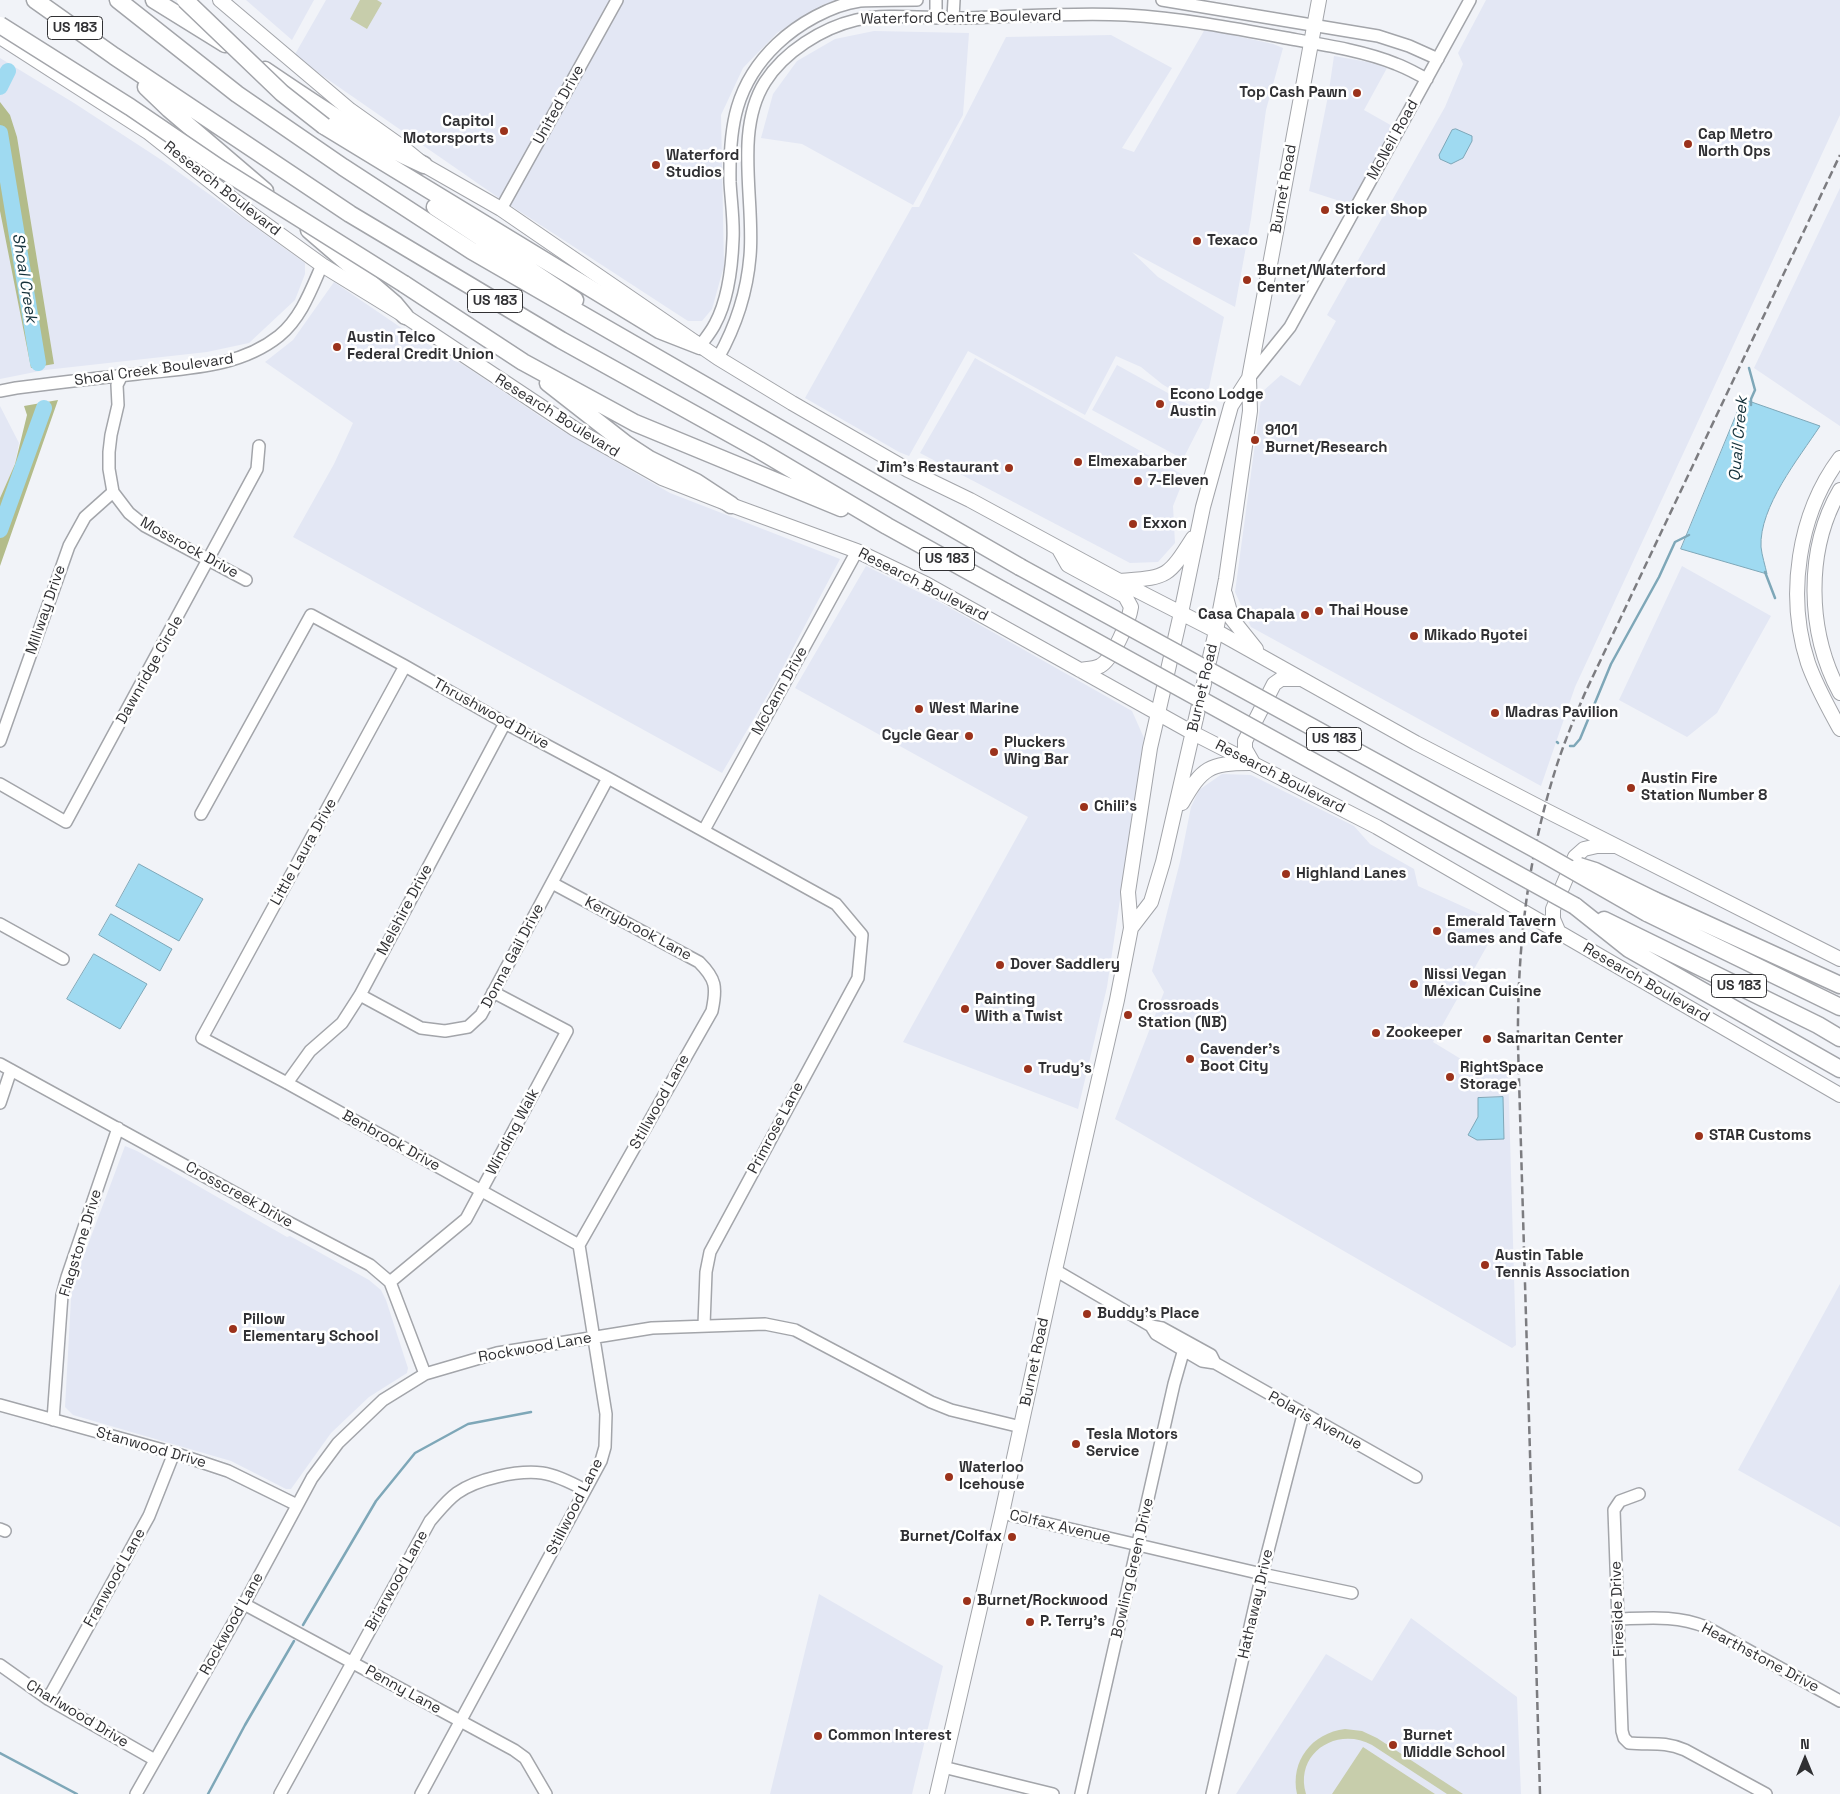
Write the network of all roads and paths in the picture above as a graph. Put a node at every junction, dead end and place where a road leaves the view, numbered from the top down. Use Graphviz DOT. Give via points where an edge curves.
graph roads {
  1 [pos="35,0"];
  2 [pos="118,0"];
  3 [pos="154,0"];
  4 [pos="185,0"];
  5 [pos="220,0"];
  6 [pos="617,0"];
  7 [pos="917,0"];
  8 [pos="936,0"];
  9 [pos="954,0"];
  10 [pos="1162,0"];
  11 [pos="1319,0"];
  12 [pos="1470,0"];
  13 [pos="936,18"];
  14 [pos="953,18"];
  15 [pos="0,25"];
  16 [pos="1314,25"];
  17 [pos="0,37"];
  18 [pos="1311,43"];
  19 [pos="114,56"];
  20 [pos="1438,60"];
  21 [pos="1427,79"];
  22 [pos="324,126"];
  23 [pos="424,165"];
  24 [pos="501,209"];
  25 [pos="322,265"];
  26 [pos="405,316"];
  27 [pos="700,346"];
  28 [pos="650,353"];
  29 [pos="718,358"];
  30 [pos="523,362"];
  31 [pos="122,375"];
  32 [pos="1249,378"];
  33 [pos="0,391"];
  34 [pos="259,446"];
  35 [pos="1840,458"];
  36 [pos="1840,490"];
  37 [pos="113,492"];
  38 [pos="731,505"];
  39 [pos="887,526"];
  40 [pos="1199,528"];
  41 [pos="1059,548"];
  42 [pos="857,551"];
  43 [pos="209,560"];
  44 [pos="246,580"];
  45 [pos="1120,581"];
  46 [pos="1224,590"];
  47 [pos="1181,613"];
  48 [pos="1817,620"];
  49 [pos="1799,622"];
  50 [pos="1216,631"];
  51 [pos="1261,655"];
  52 [pos="405,666"];
  53 [pos="1828,666"];
  54 [pos="1080,670"];
  55 [pos="1811,672"];
  56 [pos="1302,679"];
  57 [pos="1840,693"];
  58 [pos="1157,714"];
  59 [pos="505,723"];
  60 [pos="1840,728"];
  61 [pos="1193,733"];
  62 [pos="0,742"];
  63 [pos="1253,763"];
  64 [pos="608,778"];
  65 [pos="0,784"];
  66 [pos="201,814"];
  67 [pos="1175,814"];
  68 [pos="704,830"];
  69 [pos="1618,846"];
  70 [pos="552,883"];
  71 [pos="1651,907"];
  72 [pos="0,924"];
  73 [pos="1131,928"];
  74 [pos="1559,933"];
  75 [pos="862,935"];
  76 [pos="1633,942"];
  77 [pos="63,959"];
  78 [pos="1840,959"];
  79 [pos="715,984"];
  80 [pos="1840,985"];
  81 [pos="493,992"];
  82 [pos="360,995"];
  83 [pos="1840,1007"];
  84 [pos="202,1038"];
  85 [pos="1840,1038"];
  86 [pos="0,1064"];
  87 [pos="1840,1069"];
  88 [pos="11,1070"];
  89 [pos="287,1083"];
  90 [pos="1840,1095"];
  91 [pos="0,1103"];
  92 [pos="118,1128"];
  93 [pos="482,1190"];
  94 [pos="580,1245"];
  95 [pos="1055,1270"];
  96 [pos="390,1282"];
  97 [pos="704,1325"];
  98 [pos="594,1338"];
  99 [pos="1184,1346"];
  100 [pos="425,1374"];
  101 [pos="0,1405"];
  102 [pos="1303,1415"];
  103 [pos="54,1420"];
  104 [pos="1021,1427"];
  105 [pos="174,1453"];
  106 [pos="1416,1477"];
  107 [pos="585,1490"];
  108 [pos="1639,1494"];
  109 [pos="297,1505"];
  110 [pos="1002,1513"];
  111 [pos="1138,1545"];
  112 [pos="1262,1574"];
  113 [pos="1352,1593"];
  114 [pos="244,1604"];
  115 [pos="1618,1619"];
  116 [pos="353,1662"];
  117 [pos="0,1665"];
  118 [pos="48,1699"];
  119 [pos="1840,1701"];
  120 [pos="460,1722"];
  121 [pos="155,1760"];
  122 [pos="943,1767"];
  123 [pos="136,1794"];
  124 [pos="280,1794"];
  125 [pos="421,1794"];
  126 [pos="546,1794"];
  127 [pos="937,1794"];
  128 [pos="1053,1794"];
  129 [pos="1081,1794"];
  130 [pos="1212,1794"];
  131 [pos="1766,1794"];
  1 -- 19 [label="highway, US 183"];
  2 -- 28 [label="highway, US 183" via="237,94 343,168 472,251"];
  3 -- 23 [label="highway" via="356,128"];
  4 -- 22 [label="highway, bridge" via="282,92"];
  5 -- 23 [label="main road" via="350,110"];
  6 -- 24 [label="street, United Drive"];
  7 -- 27 [label="street, Waterford Centre Boulevard" via="858,2 834,9 781,40 754,69 744,85 732,135 733,239 727,286 715,324"];
  8 -- 13 [label="street"];
  9 -- 14 [label="street"];
  10 -- 16 [label="street"];
  11 -- 16 [label="main road, Burnet Road"];
  12 -- 20 [label="street, McNeil Road"];
  13 -- 14 [label="street, Waterford Centre Boulevard"];
  13 -- 29 [label="street, Waterford Centre Boulevard" via="876,18 842,24 800,46 775,68 764,83 754,107 748,143 750,254 747,280 731,335"];
  14 -- 18 [label="street, Waterford Centre Boulevard" via="1124,15 1189,21"];
  15 -- 30 [label="highway, bridge"];
  16 -- 18 [label="main road, Burnet Road"];
  16 -- 20 [label="street" via="1390,39"];
  17 -- 25 [label="main road, Research Boulevard" via="148,132 250,214"];
  18 -- 21 [label="street, Waterford Centre Boulevard" via="1381,59"];
  18 -- 32 [label="main road, Burnet Road"];
  19 -- 26 [label="highway" via="169,109"];
  19 -- 39 [label="highway, US 183" via="350,214 561,340 759,450"];
  20 -- 21 [label="street, McNeil Road"];
  21 -- 32 [label="street, McNeil Road" via="1290,327"];
  22 -- 27 [label="highway" via="660,330"];
  22 -- 28 [label="highway"];
  23 -- 24 [label="main road"];
  24 -- 27 [label="main road"];
  25 -- 26 [label="main road, Research Boulevard"];
  25 -- 31 [label="street, Shoal Creek Boulevard" via="299,314 280,335 259,350 229,362"];
  26 -- 38 [label="main road, Research Boulevard" via="574,429 662,478"];
  27 -- 29 [label="main road"];
  28 -- 71 [label="highway, US 183, bridge" via="1020,567 1542,853"];
  29 -- 41 [label="main road" via="908,470"];
  30 -- 38 [label="highway" via="626,444"];
  30 -- 39 [label="highway" via="635,423"];
  31 -- 33 [label="street, Shoal Creek Boulevard"];
  31 -- 37 [label="street, Mossrock Drive" via="117,385 118,405 108,452"];
  32 -- 40 [label="main road, Burnet Road" via="1231,406"];
  32 -- 46 [label="main road, Burnet Road" via="1250,411"];
  34 -- 43 [label="street, Dawnridge Circle" via="257,469"];
  35 -- 49 [label="main road" via="1823,485 1807,525 1798,578"];
  36 -- 48 [label="main road" via="1823,530 1818,555 1815,579"];
  37 -- 43 [label="street, Mossrock Drive" via="129,513 145,526"];
  37 -- 62 [label="street, Millway Drive" via="85,517 69,546"];
  38 -- 42 [label="main road, Research Boulevard"];
  39 -- 76 [label="highway, US 183, bridge" via="1575,906"];
  40 -- 45 [label="main road" via="1175,566 1165,574"];
  40 -- 47 [label="main road, Burnet Road"];
  41 -- 45 [label="main road"];
  41 -- 54 [label="main road" via="1068,565 1125,596 1131,607 1109,657 1100,666"];
  42 -- 54 [label="main road, Research Boulevard" via="926,584"];
  42 -- 68 [label="street, McCann Drive"];
  43 -- 44 [label="street, Mossrock Drive"];
  43 -- 65 [label="street, Dawnridge Circle" via="66,822"];
  45 -- 47 [label="main road"];
  46 -- 50 [label="main road, Burnet Road"];
  46 -- 51 [label="main road" via="1232,619"];
  47 -- 50 [label="main road"];
  47 -- 58 [label="main road, Burnet Road"];
  48 -- 49 [label="main road"];
  48 -- 53 [label="main road"];
  49 -- 55 [label="main road"];
  50 -- 51 [label="main road"];
  50 -- 61 [label="main road, Burnet Road"];
  51 -- 56 [label="main road"];
  52 -- 59 [label="street, Thrushwood Drive"];
  52 -- 66 [label="street, Thrushwood Drive" via="311,615"];
  52 -- 84 [label="street, Little Laura Drive"];
  53 -- 55 [label="main road"];
  53 -- 57 [label="main road"];
  54 -- 58 [label="main road, Research Boulevard"];
  55 -- 60 [label="main road"];
  56 -- 63 [label="main road" via="1281,679 1274,684 1245,741 1245,749"];
  56 -- 69 [label="main road" via="1425,748"];
  58 -- 61 [label="main road, Research Boulevard"];
  58 -- 73 [label="main road, Burnet Road" via="1128,892"];
  59 -- 64 [label="street, Thrushwood Drive"];
  59 -- 82 [label="street, Melshire Drive"];
  61 -- 63 [label="main road, Research Boulevard"];
  61 -- 67 [label="main road, Burnet Road"];
  63 -- 67 [label="main road" via="1231,763 1209,769 1194,782"];
  63 -- 74 [label="main road, Research Boulevard" via="1377,826"];
  64 -- 68 [label="street, Thrushwood Drive"];
  64 -- 70 [label="street, Donna Gail Drive"];
  67 -- 73 [label="main road, Burnet Road" via="1151,902"];
  68 -- 75 [label="street, Thrushwood Drive" via="836,904"];
  69 -- 74 [label="main road" via="1584,849 1575,857 1553,908 1553,920"];
  69 -- 78 [label="main road"];
  70 -- 79 [label="street, Kerrybrook Lane" via="699,962"];
  70 -- 81 [label="street, Donna Gail Drive"];
  71 -- 80 [label="highway"];
  71 -- 83 [label="highway, US 183"];
  72 -- 77 [label="street"];
  73 -- 95 [label="main road, Burnet Road"];
  74 -- 90 [label="main road, Research Boulevard"];
  75 -- 97 [label="street, Primrose Lane" via="858,978 710,1252"];
  76 -- 85 [label="highway, US 183" via="1818,1025"];
  76 -- 87 [label="highway"];
  79 -- 94 [label="street, Stillwood Lane" via="712,1010"];
  81 -- 82 [label="street, Donna Gail Drive" via="481,1015 468,1027 446,1031 420,1028"];
  81 -- 93 [label="street, Winding Walk" via="567,1031"];
  82 -- 89 [label="street, Melshire Drive" via="342,1023 310,1051"];
  84 -- 89 [label="street, Benbrook Drive"];
  86 -- 88 [label="street, Crosscreek Drive"];
  88 -- 91 [label="street"];
  88 -- 92 [label="street, Crosscreek Drive"];
  89 -- 93 [label="street, Benbrook Drive"];
  92 -- 96 [label="street, Crosscreek Drive" via="370,1265"];
  92 -- 103 [label="street, Flagstone Drive" via="62,1295"];
  93 -- 94 [label="street, Benbrook Drive"];
  93 -- 96 [label="street, Winding Walk" via="466,1219"];
  94 -- 98 [label="street, Stillwood Lane"];
  95 -- 99 [label="street, Polaris Avenue" via="1151,1326 1156,1334"];
  95 -- 104 [label="main road, Burnet Road"];
  96 -- 100 [label="street, Crosscreek Drive"];
  97 -- 98 [label="street, Rockwood Lane" via="652,1328"];
  97 -- 104 [label="street, Rockwood Lane" via="765,1324 795,1330 931,1402"];
  98 -- 100 [label="street, Rockwood Lane" via="497,1353"];
  98 -- 107 [label="street, Stillwood Lane" via="606,1414 605,1435 601,1461"];
  99 -- 102 [label="street, Polaris Avenue" via="1202,1361 1215,1363"];
  99 -- 111 [label="street, Bowling Green Drive"];
  100 -- 109 [label="street, Rockwood Lane" via="383,1400 338,1443"];
  101 -- 103 [label="street, Stanwood Drive"];
  102 -- 106 [label="street, Polaris Avenue"];
  102 -- 112 [label="street, Hathaway Drive"];
  103 -- 105 [label="street, Stanwood Drive"];
  104 -- 110 [label="main road, Burnet Road"];
  105 -- 109 [label="street, Stanwood Drive" via="228,1471"];
  105 -- 118 [label="street, Franwood Lane" via="149,1516"];
  107 -- 116 [label="street, Briarwood Lane" via="543,1473 523,1473 499,1476 458,1492 430,1521"];
  107 -- 120 [label="street, Stillwood Lane"];
  108 -- 115 [label="street, Fireside Drive" via="1620,1501 1614,1510"];
  109 -- 114 [label="street, Rockwood Lane"];
  110 -- 111 [label="street, Colfax Avenue"];
  110 -- 122 [label="main road, Burnet Road"];
  111 -- 112 [label="street, Colfax Avenue"];
  111 -- 129 [label="street, Bowling Green Drive"];
  112 -- 113 [label="street, Colfax Avenue"];
  112 -- 130 [label="street, Hathaway Drive"];
  114 -- 116 [label="street, Penny Lane"];
  114 -- 121 [label="street, Rockwood Lane"];
  115 -- 119 [label="street, Hearthstone Drive" via="1690,1621"];
  115 -- 131 [label="street, Fireside Drive" via="1624,1738 1629,1743 1673,1745"];
  116 -- 120 [label="street, Penny Lane"];
  116 -- 124 [label="street, Briarwood Lane"];
  117 -- 118 [label="street, Charlwood Drive"];
  118 -- 121 [label="street, Charlwood Drive"];
  120 -- 125 [label="street, Stillwood Lane"];
  120 -- 126 [label="street, Penny Lane" via="525,1758"];
  121 -- 123 [label="street, Rockwood Lane"];
  122 -- 127 [label="main road, Burnet Road"];
  122 -- 128 [label="street"];
}
